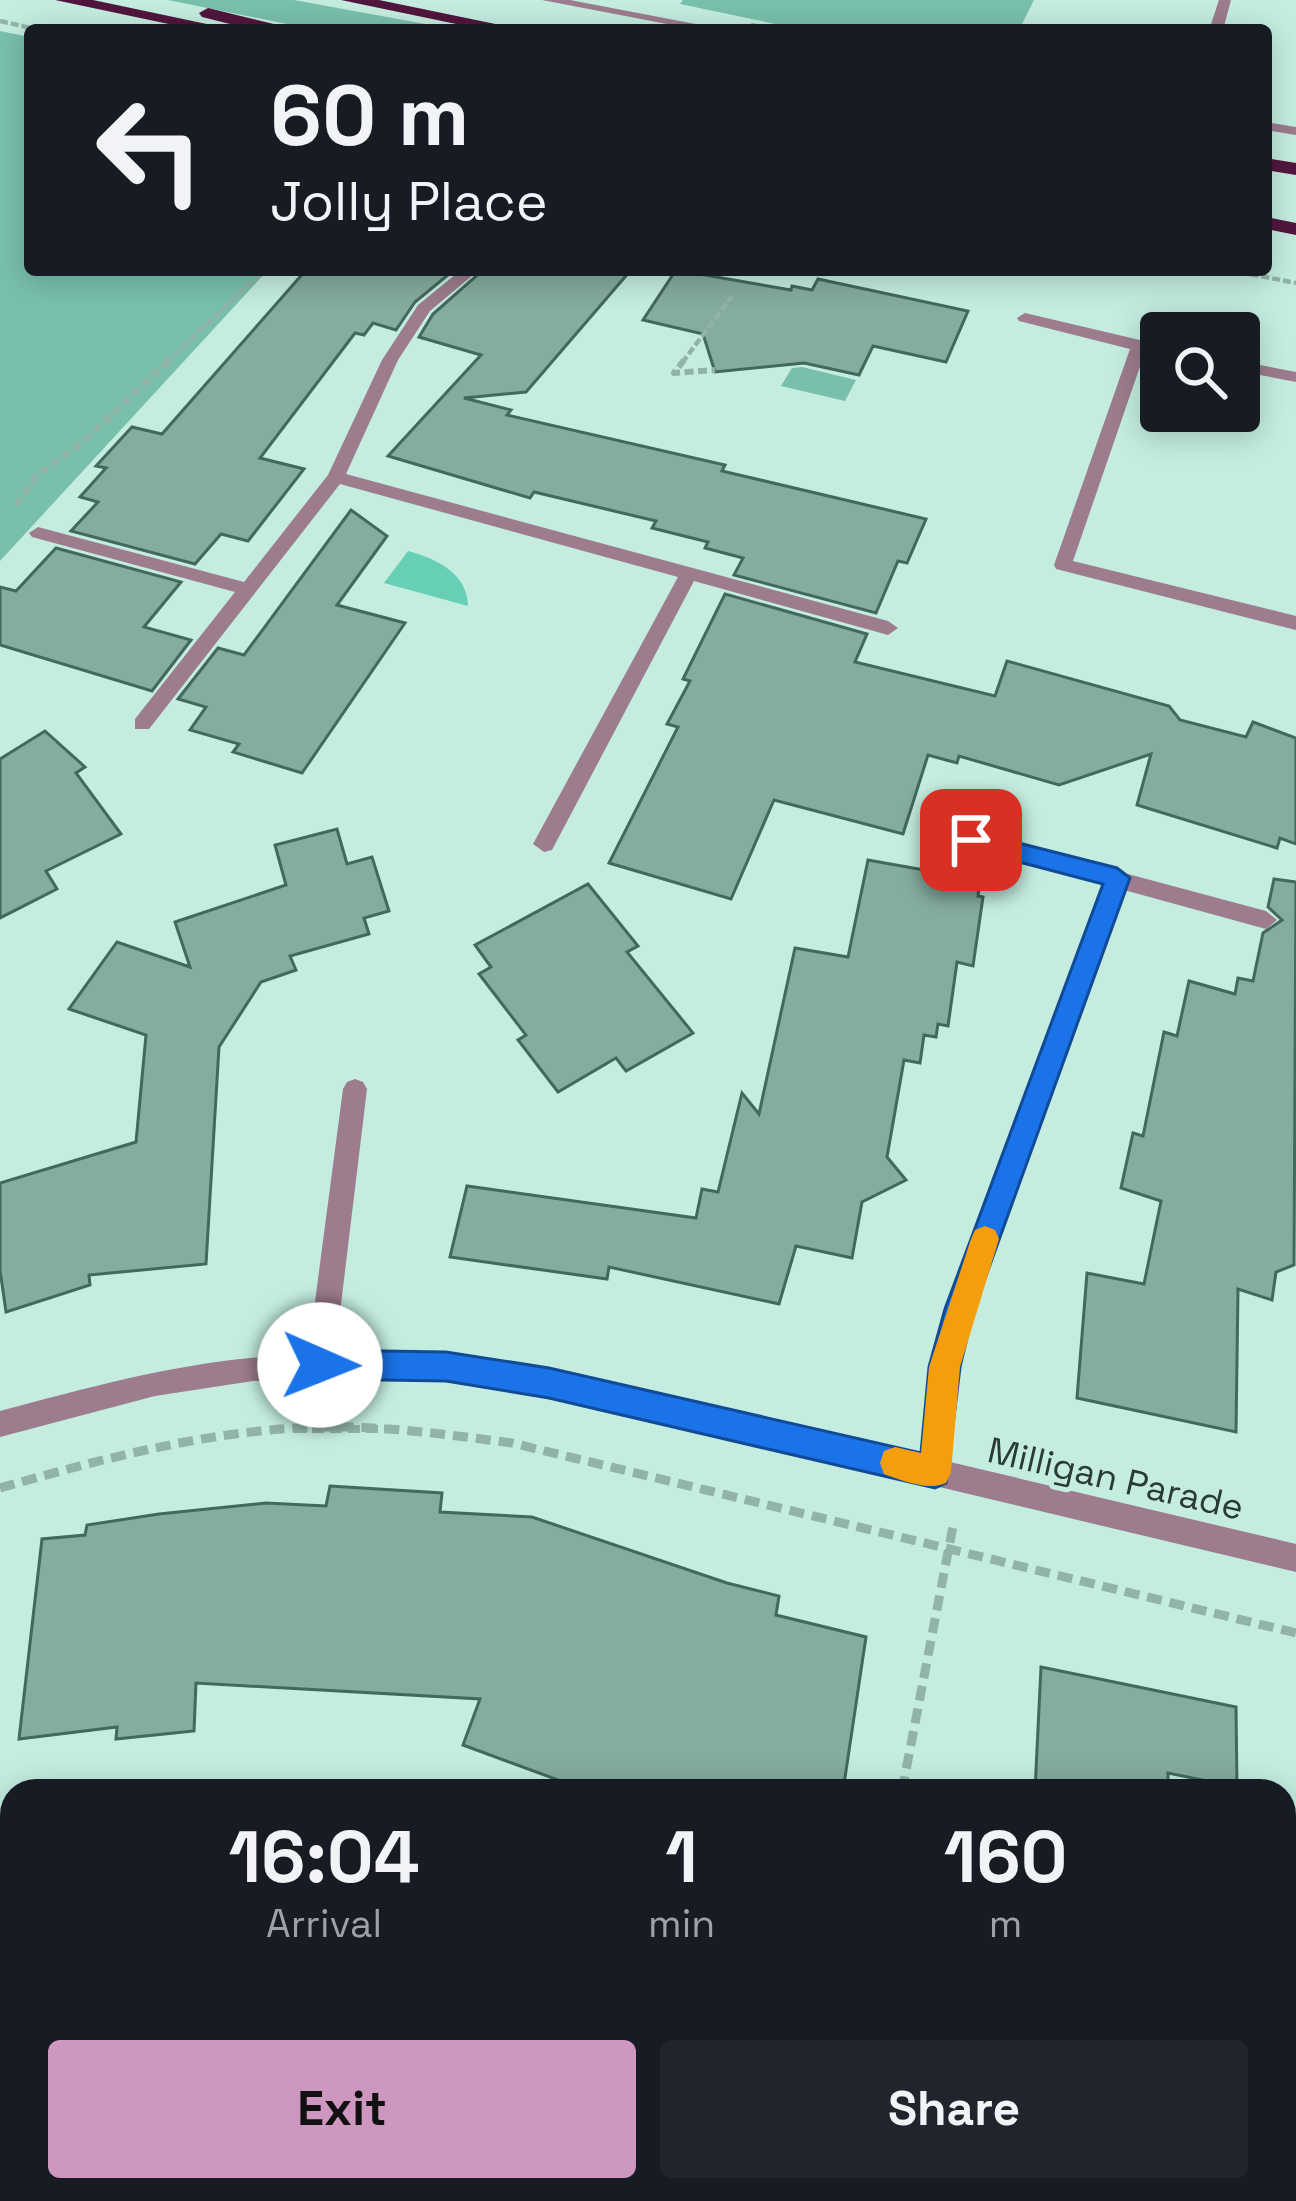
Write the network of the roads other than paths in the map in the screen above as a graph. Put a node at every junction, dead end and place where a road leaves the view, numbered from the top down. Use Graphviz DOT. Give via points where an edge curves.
graph roads {
  1 [pos="64,0"];
  2 [pos="137,0"];
  3 [pos="350,0"];
  4 [pos="548,0"];
  5 [pos="644,0"];
  6 [pos="633,14"];
  7 [pos="194,24"];
  8 [pos="248,24"];
  9 [pos="482,24"];
  10 [pos="687,24"];
  11 [pos="464,276"];
  12 [pos="1024,318"];
  13 [pos="1139,346"];
  14 [pos="1260,370"];
  15 [pos="1296,377"];
  16 [pos="336,477"];
  17 [pos="38,533"];
  18 [pos="687,577"];
  19 [pos="247,589"];
  20 [pos="1296,623"];
  21 [pos="888,628"];
  22 [pos="142,724"];
  23 [pos="971,840"];
  24 [pos="544,844"];
  25 [pos="1117,878"];
  26 [pos="1265,920"];
  27 [pos="356,1089"];
  28 [pos="320,1365"];
  29 [pos="0,1424"];
  30 [pos="948,1475"];
  31 [pos="1296,1558"];
  1 -- 7 [label="highway"];
  2 -- 8 [label="highway"];
  3 -- 9 [label="highway"];
  4 -- 6 [label="street"];
  5 -- 6 [label="street"];
  6 -- 10 [label="street"];
  11 -- 16 [label="street" via="407,333"];
  12 -- 13 [label="street"];
  13 -- 20 [label="street" via="1063,565"];
  14 -- 15 [label="street"];
  16 -- 18 [label="street"];
  16 -- 19 [label="street"];
  17 -- 19 [label="street"];
  18 -- 21 [label="street"];
  18 -- 24 [label="street"];
  19 -- 22 [label="street"];
  23 -- 25 [label="street"];
  25 -- 26 [label="street"];
  25 -- 30 [label="street" via="959,1309 944,1367"];
  27 -- 28 [label="street"];
  28 -- 29 [label="street, Milligan Parade" via="155,1383"];
  28 -- 30 [label="street, Milligan Parade" via="446,1366 549,1383"];
  30 -- 31 [label="street, Milligan Parade"];
}
